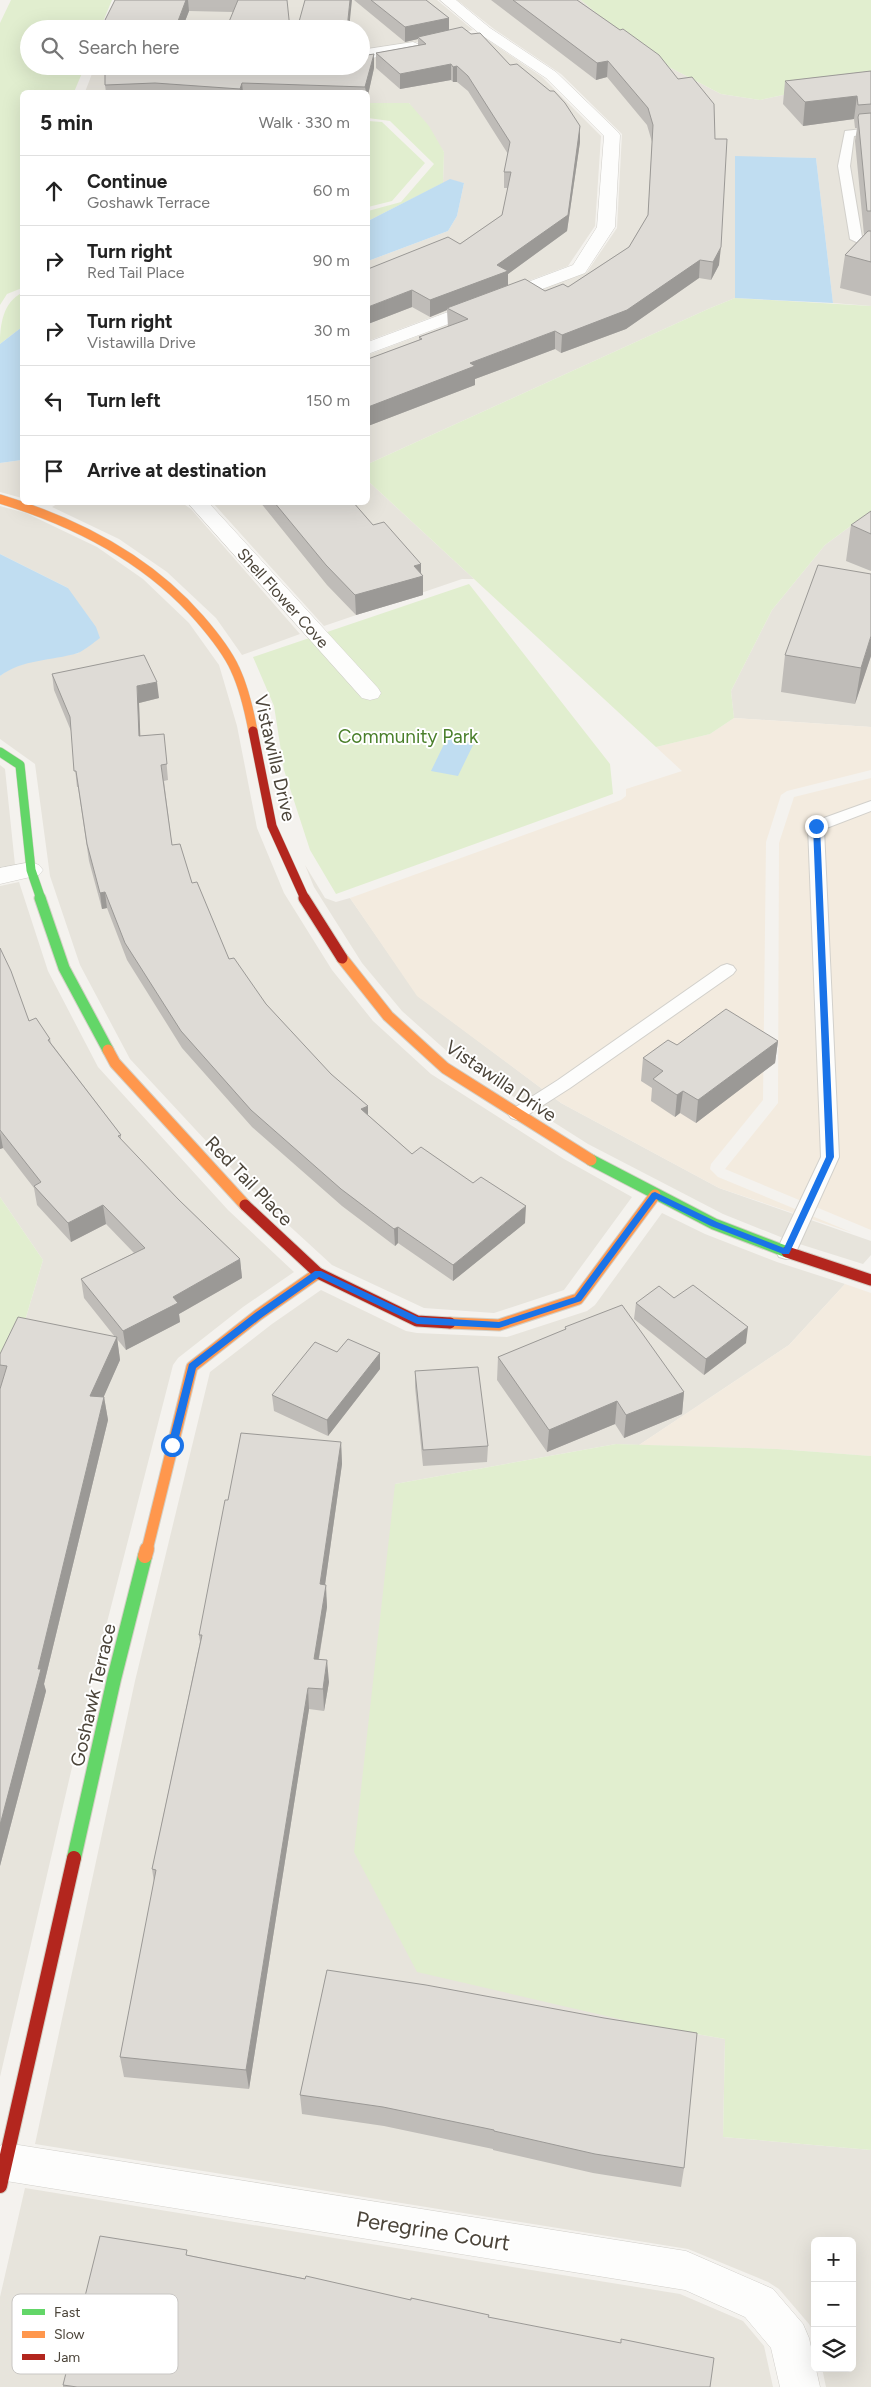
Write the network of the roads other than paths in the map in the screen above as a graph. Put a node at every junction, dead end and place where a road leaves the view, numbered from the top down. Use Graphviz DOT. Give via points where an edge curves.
graph roads {
  1 [pos="447,0"];
  2 [pos="485,31"];
  3 [pos="466,35"];
  4 [pos="428,44"];
  5 [pos="370,54"];
  6 [pos="871,131"];
  7 [pos="871,245"];
  8 [pos="370,347"];
  9 [pos="0,499"];
  10 [pos="20,503"];
  11 [pos="200,505"];
  12 [pos="39,506"];
  13 [pos="370,693"];
  14 [pos="0,752"];
  15 [pos="871,806"];
  16 [pos="32,870"];
  17 [pos="0,876"];
  18 [pos="728,970"];
  19 [pos="517,1114"];
  20 [pos="655,1195"];
  21 [pos="786,1252"];
  22 [pos="318,1273"];
  23 [pos="871,1280"];
  24 [pos="3,2174"];
  25 [pos="800,2387"];
  1 -- 2 [label="street"];
  2 -- 3 [label="street"];
  2 -- 8 [label="street" via="551,75 612,135 606,227 578,269"];
  4 -- 5 [label="street"];
  6 -- 7 [label="lane" via="849,133 844,166 856,239"];
  9 -- 10 [label="street, Vistawilla Drive"];
  11 -- 13 [label="street, Shell Flower Cove"];
  12 -- 19 [label="street, Vistawilla Drive" via="108,543 155,575 202,620 233,663 252,725 272,826 299,889 347,966 388,1016 445,1068"];
  14 -- 16 [label="street, Red Tail Place" via="20,765"];
  15 -- 21 [label="lane" via="816,826 830,1157"];
  16 -- 17 [label="street"];
  16 -- 22 [label="street, Red Tail Place" via="64,968 115,1063 243,1204"];
  18 -- 19 [label="lane"];
  19 -- 20 [label="street, Vistawilla Drive" via="576,1152"];
  20 -- 21 [label="street, Vistawilla Drive" via="714,1224"];
  20 -- 22 [label="street, Red Tail Place" via="578,1299 499,1325 417,1321"];
  21 -- 23 [label="street, Vistawilla Drive"];
  22 -- 24 [label="street, Goshawk Terrace" via="192,1366 114,1679"];
  24 -- 25 [label="street, Peregrine Court" via="686,2272 759,2303 789,2338"];
}
